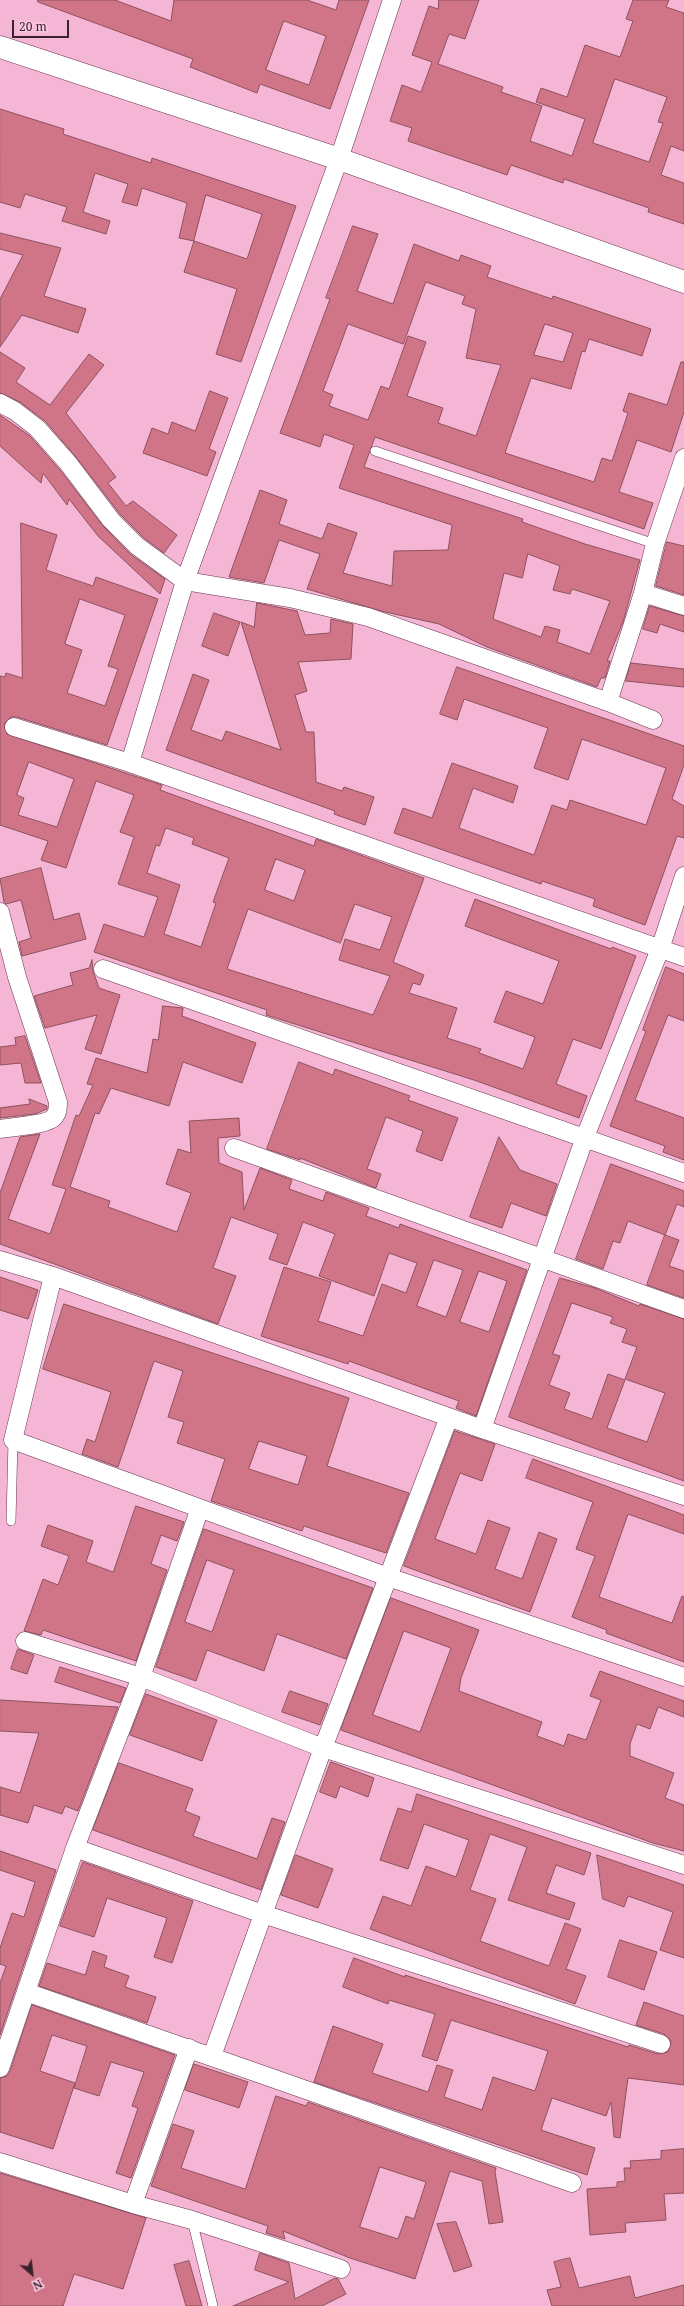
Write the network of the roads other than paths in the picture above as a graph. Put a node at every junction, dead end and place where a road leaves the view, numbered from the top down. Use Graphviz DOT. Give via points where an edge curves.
graph roads {
  1 [pos="392,0"];
  2 [pos="0,47"];
  3 [pos="340,159"];
  4 [pos="684,282"];
  5 [pos="0,403"];
  6 [pos="375,451"];
  7 [pos="684,458"];
  8 [pos="655,544"];
  9 [pos="185,581"];
  10 [pos="643,593"];
  11 [pos="684,606"];
  12 [pos="608,702"];
  13 [pos="653,720"];
  14 [pos="14,727"];
  15 [pos="130,763"];
  16 [pos="684,876"];
  17 [pos="0,912"];
  18 [pos="660,949"];
  19 [pos="684,957"];
  20 [pos="103,969"];
  21 [pos="0,1129"];
  22 [pos="585,1137"];
  23 [pos="234,1148"];
  24 [pos="684,1173"];
  25 [pos="543,1258"];
  26 [pos="0,1260"];
  27 [pos="53,1276"];
  28 [pos="684,1310"];
  29 [pos="449,1417"];
  30 [pos="482,1429"];
  31 [pos="13,1440"];
  32 [pos="684,1496"];
  33 [pos="200,1508"];
  34 [pos="11,1521"];
  35 [pos="388,1577"];
  36 [pos="25,1641"];
  37 [pos="684,1677"];
  38 [pos="140,1678"];
  39 [pos="323,1748"];
  40 [pos="75,1848"];
  41 [pos="684,1865"];
  42 [pos="263,1914"];
  43 [pos="26,1992"];
  44 [pos="661,2044"];
  45 [pos="189,2048"];
  46 [pos="212,2056"];
  47 [pos="0,2068"];
  48 [pos="0,2162"];
  49 [pos="572,2182"];
  50 [pos="133,2204"];
  51 [pos="192,2220"];
  52 [pos="341,2269"];
  53 [pos="213,2306"];
  1 -- 3 [label="street"];
  2 -- 3 [label="main road"];
  3 -- 4 [label="main road"];
  3 -- 9 [label="street"];
  5 -- 9 [label="street" via="37,428 68,463 111,520 137,546"];
  6 -- 8 [label="lane"];
  7 -- 8 [label="street"];
  8 -- 10 [label="street"];
  9 -- 12 [label="street" via="290,598 368,617"];
  9 -- 15 [label="street"];
  10 -- 11 [label="street"];
  10 -- 12 [label="street"];
  12 -- 13 [label="street"];
  14 -- 15 [label="street"];
  15 -- 18 [label="street"];
  16 -- 18 [label="street"];
  17 -- 21 [label="street" via="17,977 58,1102 58,1109 54,1118 46,1122"];
  18 -- 19 [label="street"];
  18 -- 22 [label="street"];
  20 -- 22 [label="street"];
  22 -- 24 [label="street"];
  22 -- 25 [label="street"];
  23 -- 25 [label="street"];
  25 -- 28 [label="street"];
  25 -- 30 [label="street"];
  26 -- 27 [label="street"];
  27 -- 29 [label="street"];
  27 -- 31 [label="street"];
  29 -- 30 [label="street"];
  29 -- 35 [label="street"];
  30 -- 32 [label="street"];
  31 -- 33 [label="street"];
  31 -- 34 [label="lane"];
  33 -- 35 [label="street"];
  33 -- 38 [label="street"];
  35 -- 37 [label="street"];
  35 -- 39 [label="street"];
  36 -- 38 [label="street"];
  38 -- 39 [label="street"];
  38 -- 40 [label="street"];
  39 -- 41 [label="street"];
  39 -- 42 [label="street"];
  40 -- 42 [label="street"];
  40 -- 43 [label="street"];
  42 -- 44 [label="street"];
  42 -- 46 [label="street"];
  43 -- 45 [label="street"];
  43 -- 47 [label="street"];
  45 -- 46 [label="street"];
  45 -- 50 [label="street"];
  46 -- 49 [label="street"];
  48 -- 50 [label="street"];
  50 -- 51 [label="street"];
  51 -- 52 [label="street"];
  51 -- 53 [label="lane"];
}
